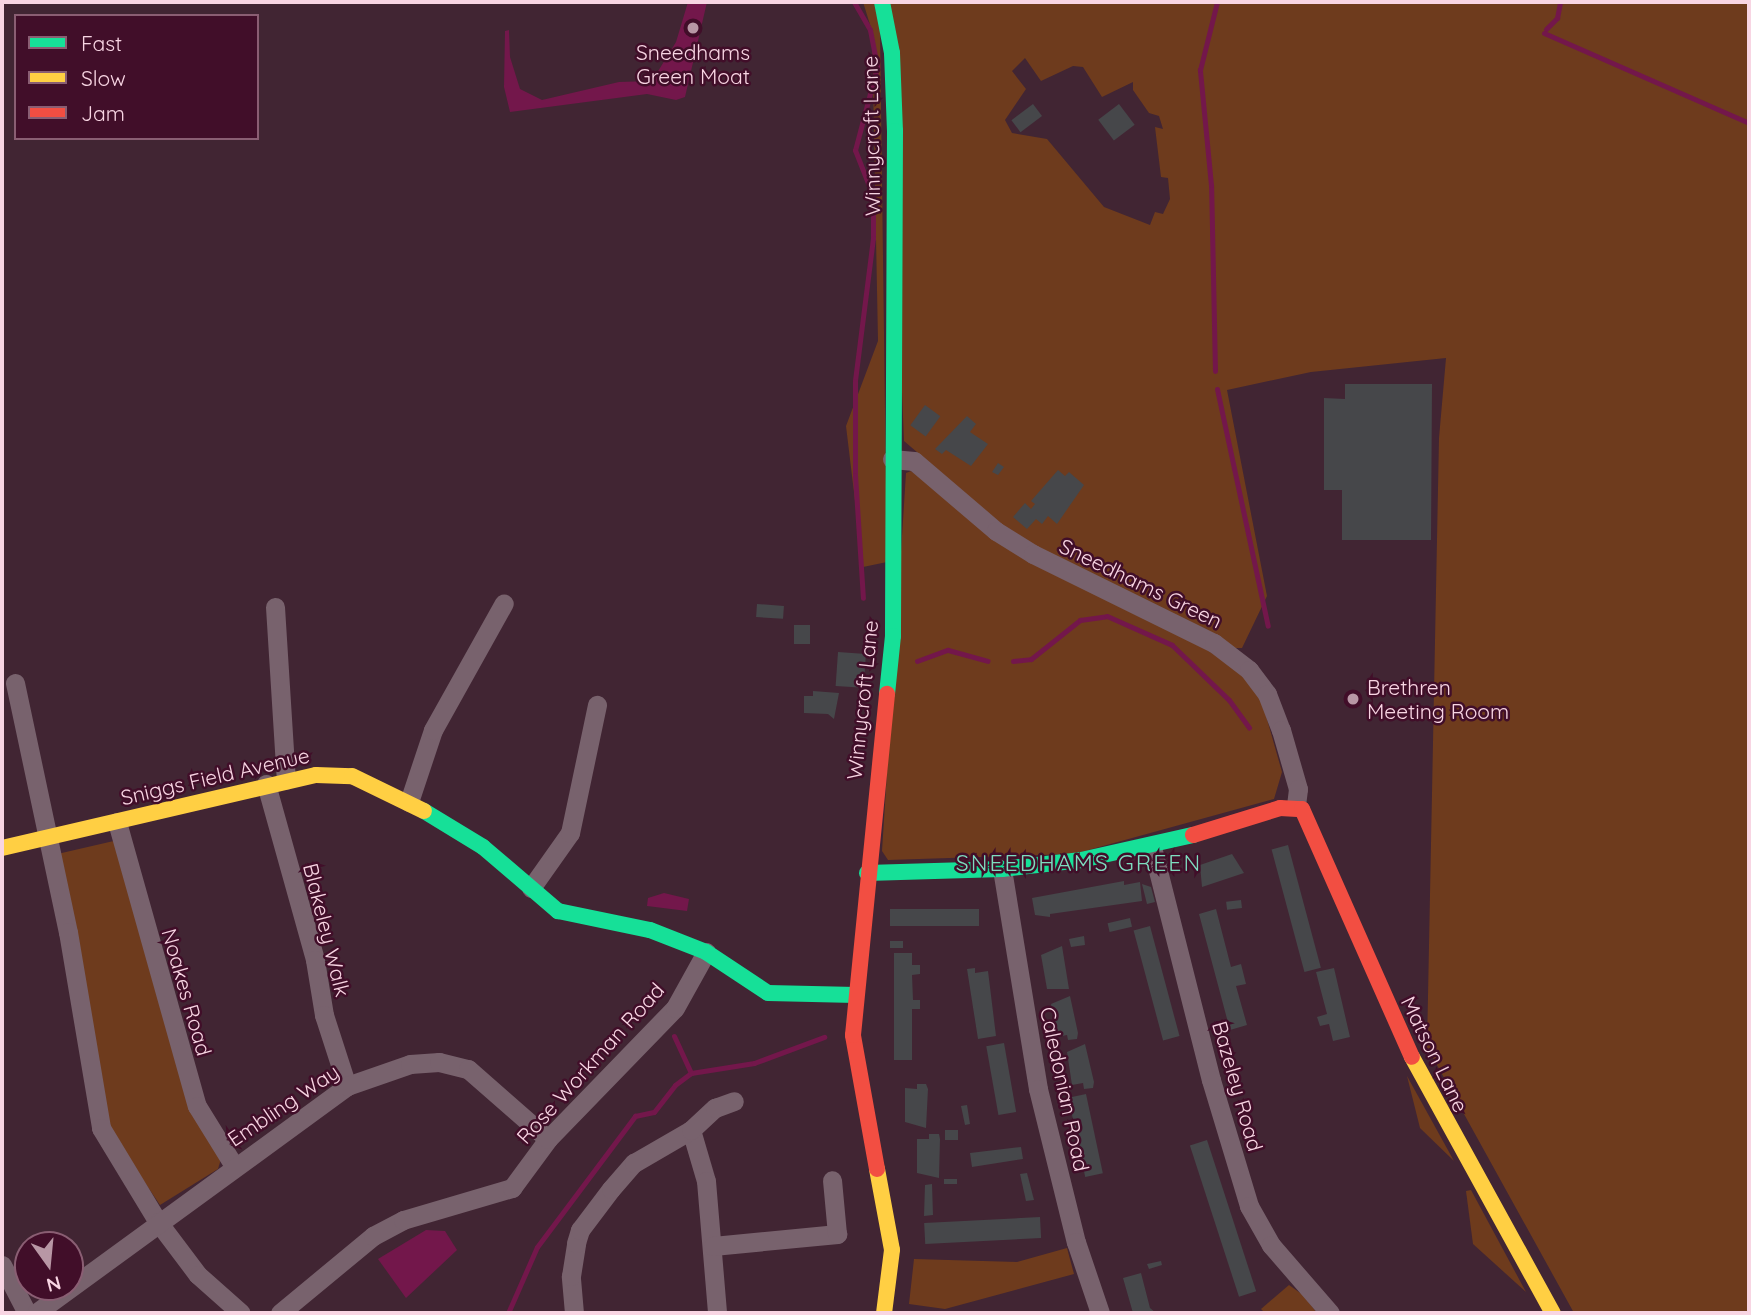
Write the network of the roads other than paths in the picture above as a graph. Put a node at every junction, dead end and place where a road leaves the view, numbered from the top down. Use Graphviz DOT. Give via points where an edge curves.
graph roads {
  1 [pos="883,2"];
  2 [pos="892,459"];
  3 [pos="504,603"];
  4 [pos="275,607"];
  5 [pos="15,683"];
  6 [pos="597,705"];
  7 [pos="286,780"];
  8 [pos="266,784"];
  9 [pos="409,802"];
  10 [pos="1296,806"];
  11 [pos="117,822"];
  12 [pos="45,838"];
  13 [pos="1152,847"];
  14 [pos="2,848"];
  15 [pos="1002,869"];
  16 [pos="867,873"];
  17 [pos="531,888"];
  18 [pos="706,952"];
  19 [pos="856,995"];
  20 [pos="347,1086"];
  21 [pos="734,1101"];
  22 [pos="691,1130"];
  23 [pos="548,1139"];
  24 [pos="234,1166"];
  25 [pos="832,1180"];
  26 [pos="158,1222"];
  27 [pos="713,1246"];
  28 [pos="2,1265"];
  29 [pos="27,1313"];
  30 [pos="36,1313"];
  31 [pos="240,1313"];
  32 [pos="280,1313"];
  33 [pos="573,1313"];
  34 [pos="717,1313"];
  35 [pos="884,1313"];
  36 [pos="1100,1313"];
  37 [pos="1330,1313"];
  38 [pos="1553,1313"];
  1 -- 2 [label="street, Winnycroft Lane" via="895,131"];
  2 -- 10 [label="street, Sneedhams Green" via="914,461 996,531 1033,554 1214,643 1249,670 1267,694 1281,730 1298,789"];
  2 -- 16 [label="street, Winnycroft Lane" via="893,636"];
  3 -- 9 [label="street" via="433,730"];
  4 -- 7 [label="street"];
  5 -- 12 [label="street"];
  6 -- 17 [label="street" via="570,833"];
  7 -- 8 [label="street, Sniggs Field Avenue"];
  7 -- 9 [label="street, Sniggs Field Avenue" via="352,776"];
  8 -- 11 [label="street, Sniggs Field Avenue"];
  8 -- 20 [label="street, Blakeley Walk" via="315,960 324,1014"];
  9 -- 17 [label="street, Sniggs Field Avenue" via="483,847"];
  10 -- 13 [label="street"];
  10 -- 38 [label="street, Matson Lane" via="1305,811 1313,828 1352,927 1419,1073"];
  11 -- 12 [label="street, Sniggs Field Avenue"];
  11 -- 24 [label="street, Noakes Road" via="197,1106"];
  12 -- 14 [label="street, Sniggs Field Avenue"];
  12 -- 26 [label="street" via="68,932 101,1128"];
  13 -- 15 [label="street"];
  13 -- 37 [label="street, Bazeley Road" via="1210,1080 1249,1206 1271,1245"];
  15 -- 16 [label="street"];
  15 -- 36 [label="street, Caledonian Road" via="1038,1089 1076,1242"];
  16 -- 19 [label="street, Winnycroft Lane"];
  17 -- 18 [label="street, Sniggs Field Avenue" via="558,911 650,930"];
  18 -- 19 [label="street, Sniggs Field Avenue" via="768,993"];
  18 -- 23 [label="street, Rose Workman Road" via="675,1008"];
  19 -- 35 [label="street, Winnycroft Lane" via="853,1035 892,1250"];
  20 -- 23 [label="street, Embling Way" via="410,1064 439,1062 468,1069"];
  20 -- 24 [label="street, Embling Way"];
  21 -- 22 [label="street" via="715,1108"];
  22 -- 27 [label="street" via="706,1181"];
  22 -- 33 [label="street" via="634,1163 580,1230 570,1276"];
  23 -- 32 [label="street, Rose Workman Road" via="512,1188 403,1220 373,1236"];
  24 -- 26 [label="street, Embling Way"];
  25 -- 27 [label="street" via="837,1234"];
  26 -- 30 [label="street, Embling Way"];
  26 -- 31 [label="street" via="198,1275"];
  27 -- 34 [label="street"];
  28 -- 29 [label="street"];
}
